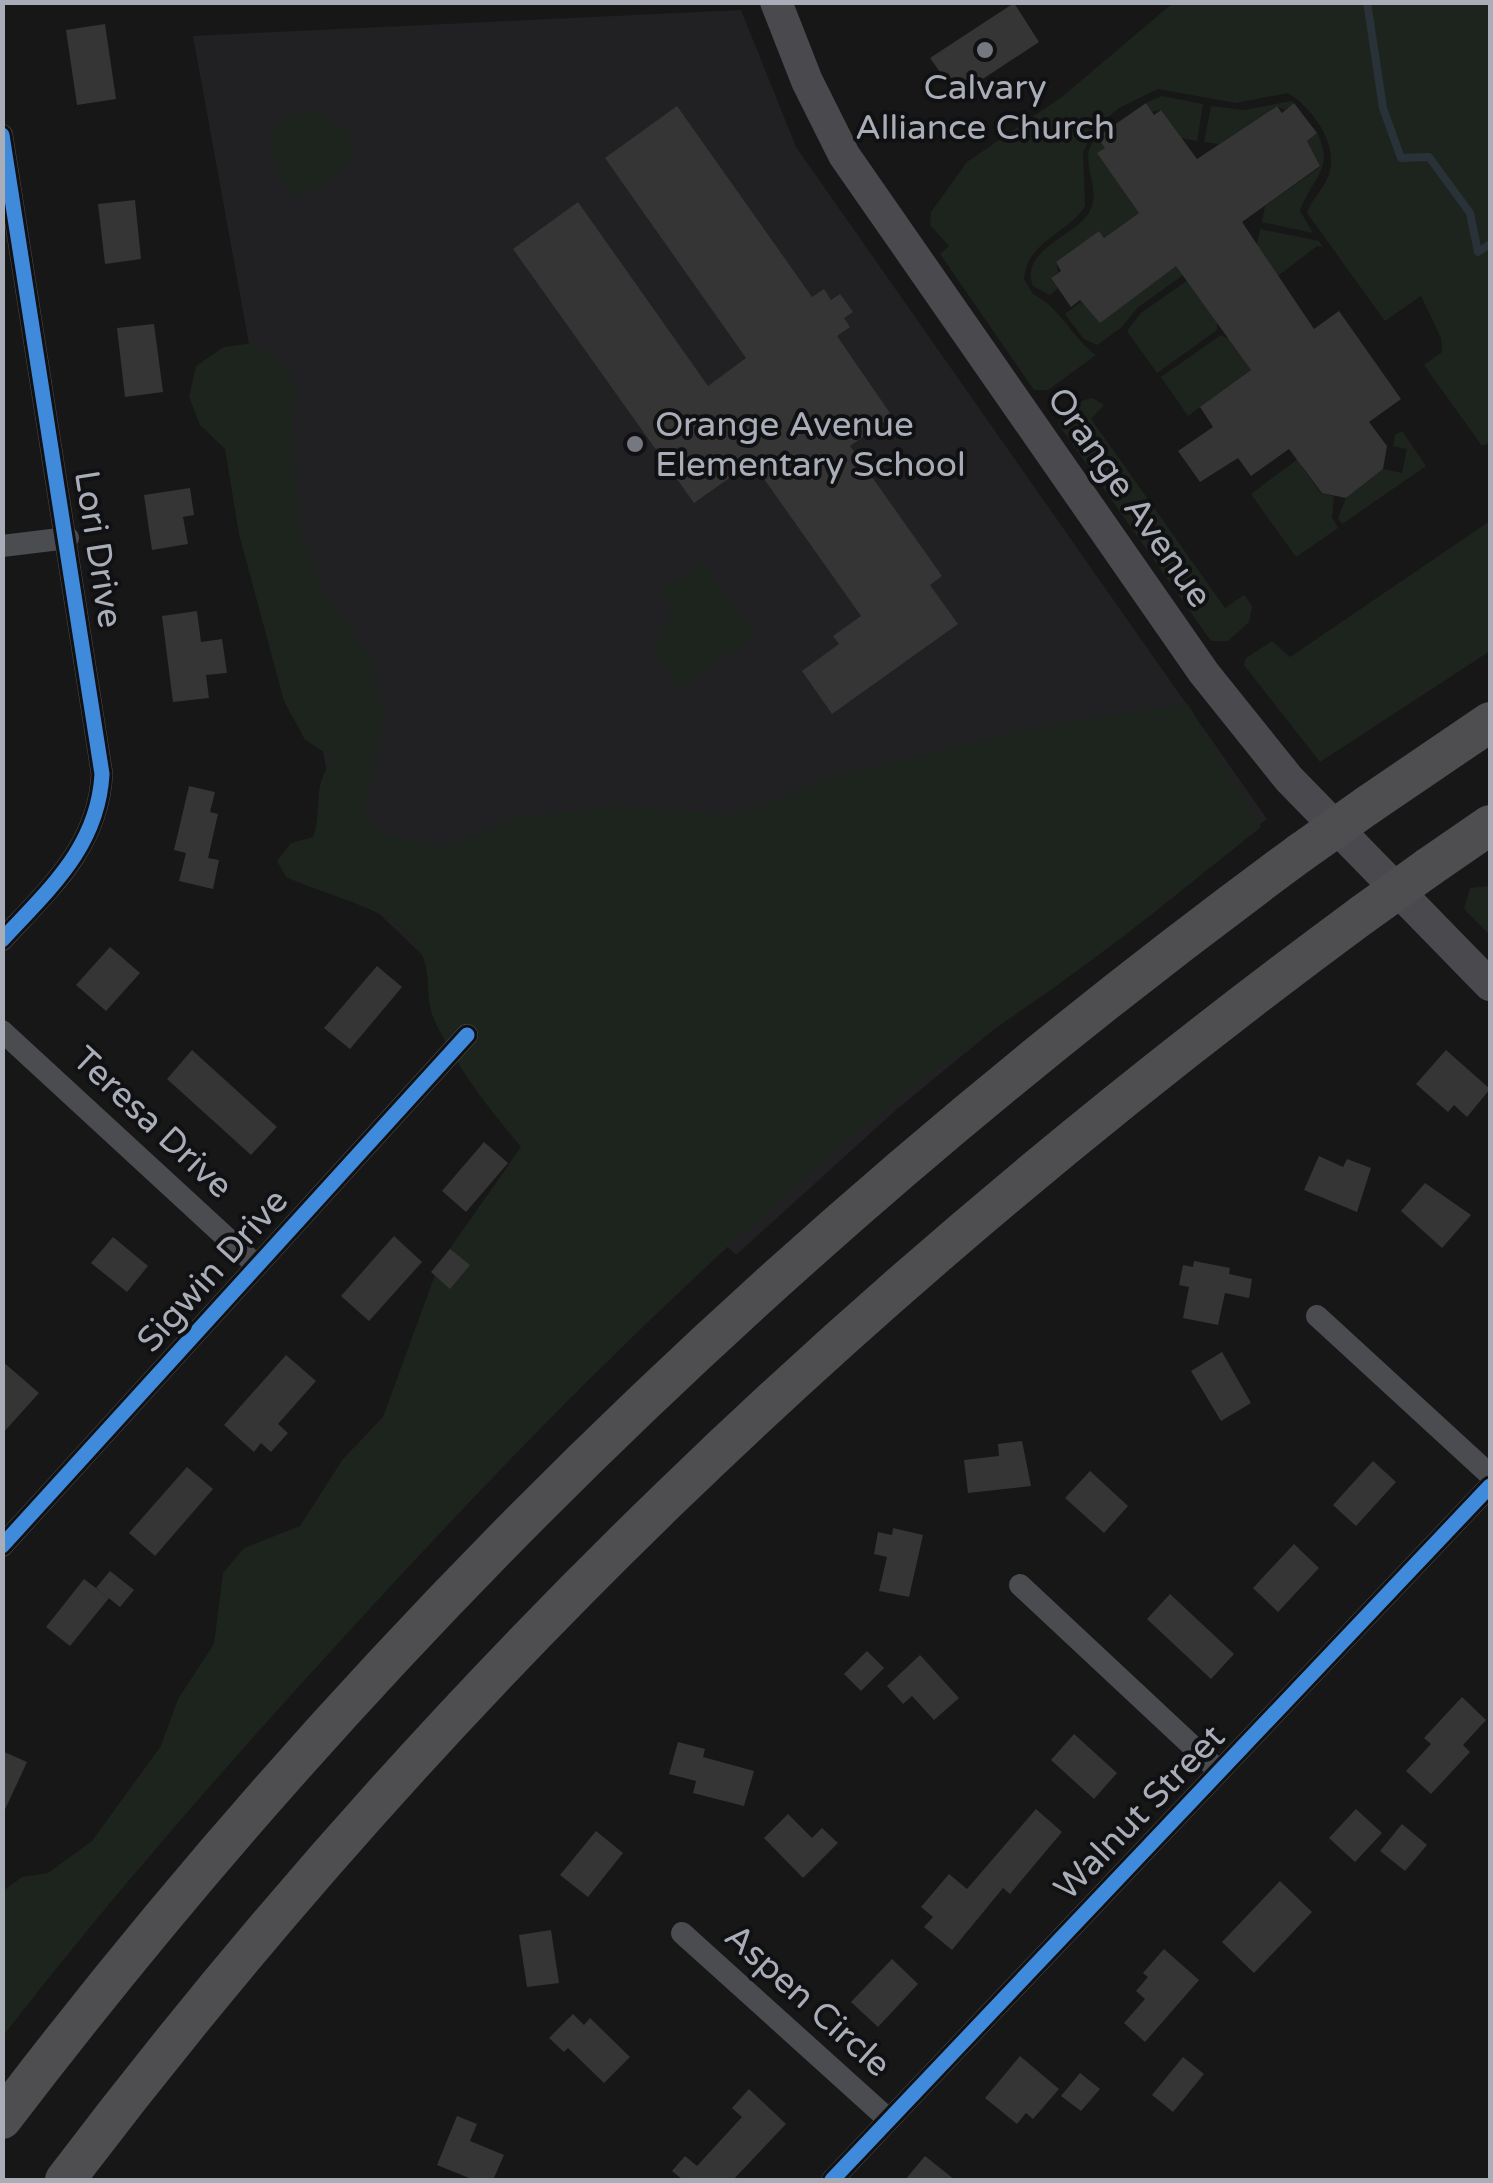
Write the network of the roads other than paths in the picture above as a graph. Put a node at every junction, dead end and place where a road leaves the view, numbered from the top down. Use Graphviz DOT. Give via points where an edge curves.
graph roads {
  1 [pos="776,2"];
  2 [pos="2,135"];
  3 [pos="68,538"];
  4 [pos="2,546"];
  5 [pos="1490,722"];
  6 [pos="1490,825"];
  7 [pos="2,940"];
  8 [pos="1490,986"];
  9 [pos="2,1031"];
  10 [pos="468,1035"];
  11 [pos="256,1266"];
  12 [pos="1317,1316"];
  13 [pos="1490,1475"];
  14 [pos="1490,1486"];
  15 [pos="2,1546"];
  16 [pos="1020,1585"];
  17 [pos="1219,1771"];
  18 [pos="682,1933"];
  19 [pos="2,2119"];
  20 [pos="888,2119"];
  21 [pos="66,2180"];
  22 [pos="832,2180"];
  1 -- 8 [label="main road, Orange Avenue" via="844,155 1204,673 1289,779"];
  2 -- 3 [label="street, Lori Drive"];
  3 -- 4 [label="street"];
  3 -- 7 [label="street, Lori Drive" via="101,758 99,812 68,868"];
  5 -- 19 [label="highway, bridge" via="1099,1004 799,1256 587,1455 382,1665 259,1803"];
  6 -- 21 [label="highway, bridge" via="1362,914 1063,1144 881,1298 690,1474 369,1810 218,1986"];
  9 -- 11 [label="street, Teresa Drive"];
  10 -- 11 [label="street, Sigwin Drive"];
  11 -- 15 [label="street, Sigwin Drive"];
  12 -- 13 [label="street"];
  14 -- 17 [label="street, Walnut Street"];
  16 -- 17 [label="street"];
  17 -- 20 [label="street, Walnut Street"];
  18 -- 20 [label="street, Aspen Circle"];
  20 -- 22 [label="street, Walnut Street"];
}
